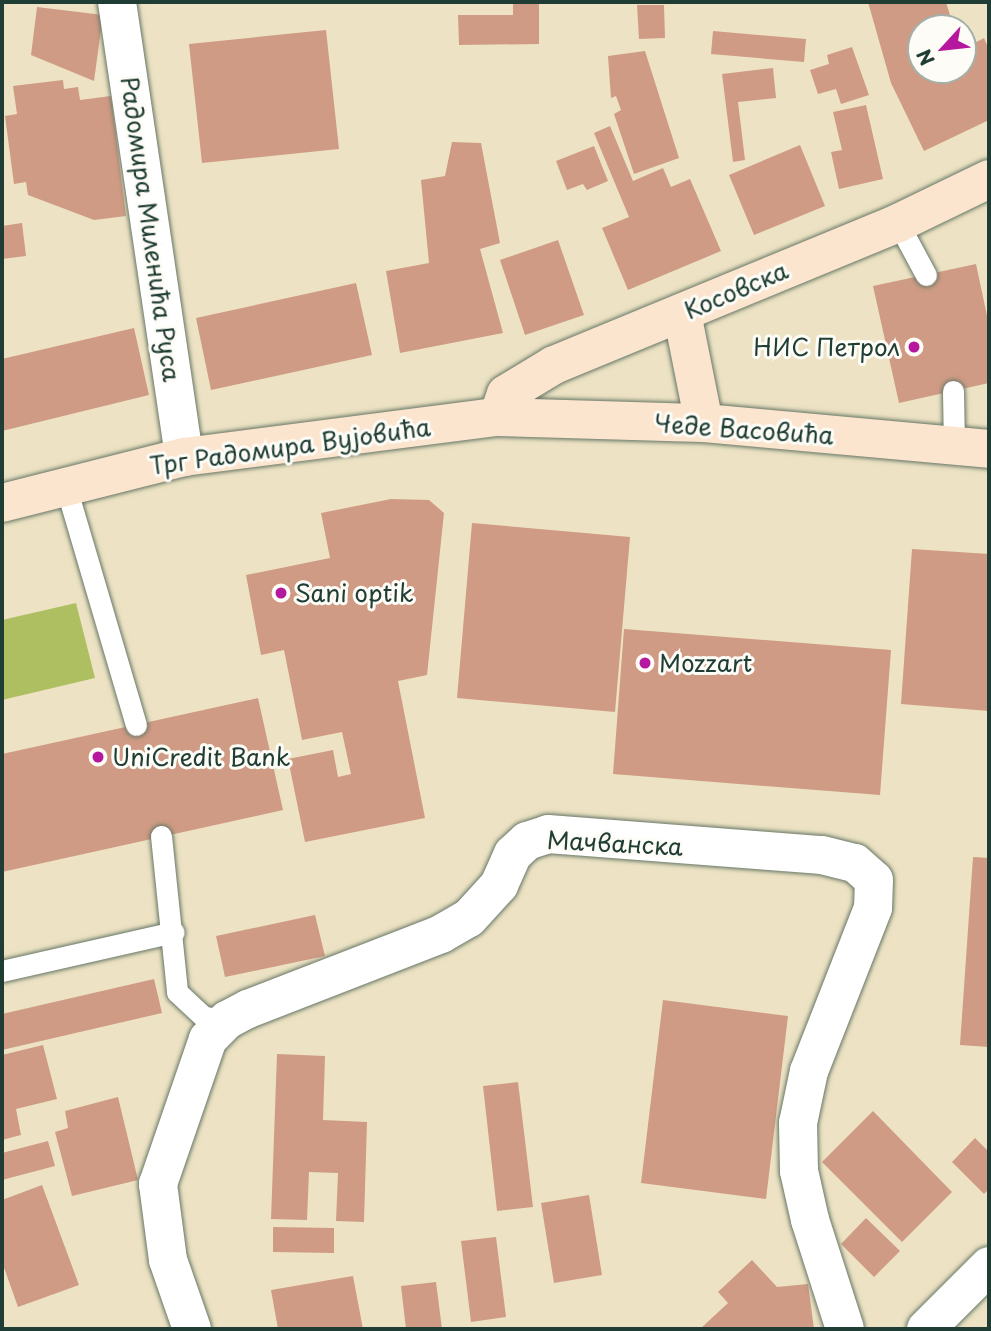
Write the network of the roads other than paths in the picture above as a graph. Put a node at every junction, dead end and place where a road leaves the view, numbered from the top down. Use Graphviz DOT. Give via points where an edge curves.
graph roads {
  1 [pos="117,2"];
  2 [pos="989,179"];
  3 [pos="898,223"];
  4 [pos="926,275"];
  5 [pos="682,313"];
  6 [pos="953,391"];
  7 [pos="498,417"];
  8 [pos="704,423"];
  9 [pos="972,448"];
  10 [pos="184,457"];
  11 [pos="66,487"];
  12 [pos="2,503"];
  13 [pos="136,725"];
  14 [pos="161,836"];
  15 [pos="174,932"];
  16 [pos="2,971"];
  17 [pos="227,1020"];
  18 [pos="989,1266"];
  19 [pos="192,1329"];
  20 [pos="845,1329"];
  21 [pos="926,1329"];
  1 -- 10 [label="street, Радомира Миленића Руса"];
  2 -- 3 [label="main road, Косовска"];
  3 -- 4 [label="lane"];
  3 -- 5 [label="main road, Косовска"];
  5 -- 7 [label="main road, Косовска" via="520,384 506,394"];
  5 -- 8 [label="main road"];
  6 -- 9 [label="lane"];
  7 -- 8 [label="main road, Чеде Васовића"];
  7 -- 10 [label="main road, Трг Радомира Вујовића"];
  8 -- 9 [label="main road, Чеде Васовића"];
  10 -- 11 [label="main road, Трг Радомира Вујовића"];
  11 -- 12 [label="main road, Трг Радомира Вујовића"];
  11 -- 13 [label="lane"];
  14 -- 15 [label="lane"];
  15 -- 16 [label="lane"];
  15 -- 17 [label="lane" via="177,992 204,1017"];
  17 -- 19 [label="street, Мачванска" via="208,1039 158,1184 168,1260"];
  17 -- 20 [label="street, Мачванска" via="441,934 469,918 499,885 513,854 527,841 548,834 822,855 855,863 874,880 873,908 809,1071 798,1123 799,1171 810,1220"];
  18 -- 21 [label="street"];
}
